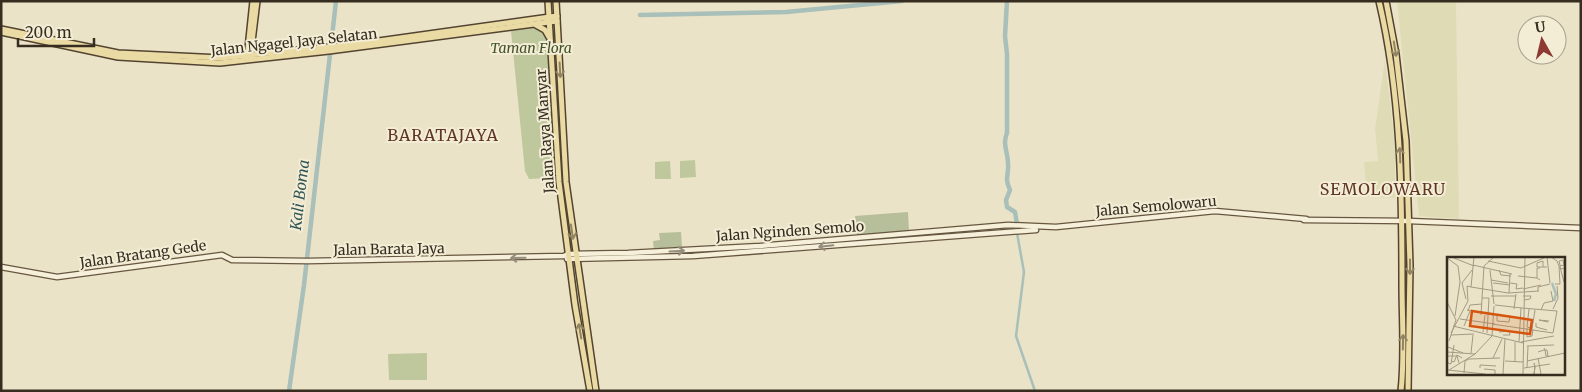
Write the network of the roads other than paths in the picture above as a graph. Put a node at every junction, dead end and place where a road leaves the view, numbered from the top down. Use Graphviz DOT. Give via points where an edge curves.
graph roads {
  1 [pos="253,1"];
  2 [pos="257,1"];
  3 [pos="556,1"];
  4 [pos="1379,1"];
  5 [pos="1386,1"];
  6 [pos="548,2"];
  7 [pos="553,19"];
  8 [pos="535,22"];
  9 [pos="554,29"];
  10 [pos="3,31"];
  11 [pos="551,42"];
  12 [pos="249,58"];
  13 [pos="1400,86"];
  14 [pos="1394,88"];
  15 [pos="1402,97"];
  16 [pos="1395,98"];
  17 [pos="566,217"];
  18 [pos="1402,221"];
  19 [pos="1409,221"];
  20 [pos="1016,228"];
  21 [pos="1581,228"];
  22 [pos="572,256"];
  23 [pos="307,261"];
  24 [pos="1,267"];
  25 [pos="582,304"];
  26 [pos="575,305"];
  27 [pos="1410,313"];
  28 [pos="1403,314"];
  29 [pos="1403,324"];
  30 [pos="1410,324"];
  31 [pos="590,391"];
  32 [pos="596,391"];
  33 [pos="1401,391"];
  34 [pos="1408,391"];
  1 -- 12 [label="main road"];
  2 -- 12 [label="main road"];
  3 -- 7 [label="main road, Jalan Raya Manyar"];
  4 -- 14 [label="main road"];
  5 -- 13 [label="main road, one-way"];
  6 -- 7 [label="main road, Jalan Raya Manyar"];
  6 -- 8 [label="main road" via="546,12"];
  7 -- 8 [label="main road, Jalan Ngagel Jaya Selatan"];
  7 -- 9 [label="main road, Jalan Raya Manyar"];
  8 -- 11 [label="main road" via="545,30"];
  8 -- 12 [label="main road, Jalan Ngagel Jaya Selatan"];
  9 -- 11 [label="main road, Jalan Raya Manyar"];
  9 -- 17 [label="main road, Jalan Raya Manyar, one-way"];
  10 -- 12 [label="main road, Jalan Ngagel Jaya Selatan" via="118,53"];
  11 -- 17 [label="main road, Jalan Raya Manyar"];
  13 -- 14 [label="main road"];
  13 -- 15 [label="main road"];
  14 -- 16 [label="main road"];
  15 -- 16 [label="main road" via="1398,95"];
  15 -- 19 [label="main road"];
  18 -- 16 [label="main road, one-way"];
  17 -- 22 [label="main road, Jalan Raya Manyar"];
  18 -- 19 [label="main road, Jalan Semolowaru"];
  18 -- 20 [label="main road, Jalan Semolowaru" via="1303,219 1219,212 1055,230"];
  18 -- 28 [label="main road"];
  19 -- 21 [label="main road"];
  19 -- 27 [label="main road, one-way"];
  20 -- 22 [label="main road, Jalan Nginden Semolo" via="727,251"];
  22 -- 23 [label="main road, Jalan Barata Jaya, one-way"];
  22 -- 25 [label="main road"];
  22 -- 26 [label="main road"];
  23 -- 24 [label="main road, Jalan Bratang Gede" via="232,260 222,254 58,277"];
  25 -- 26 [label="main road"];
  25 -- 32 [label="main road"];
  31 -- 26 [label="main road, one-way"];
  27 -- 28 [label="main road"];
  27 -- 30 [label="main road"];
  28 -- 29 [label="main road"];
  29 -- 30 [label="main road"];
  33 -- 29 [label="main road, one-way"];
  30 -- 34 [label="main road"];
}
